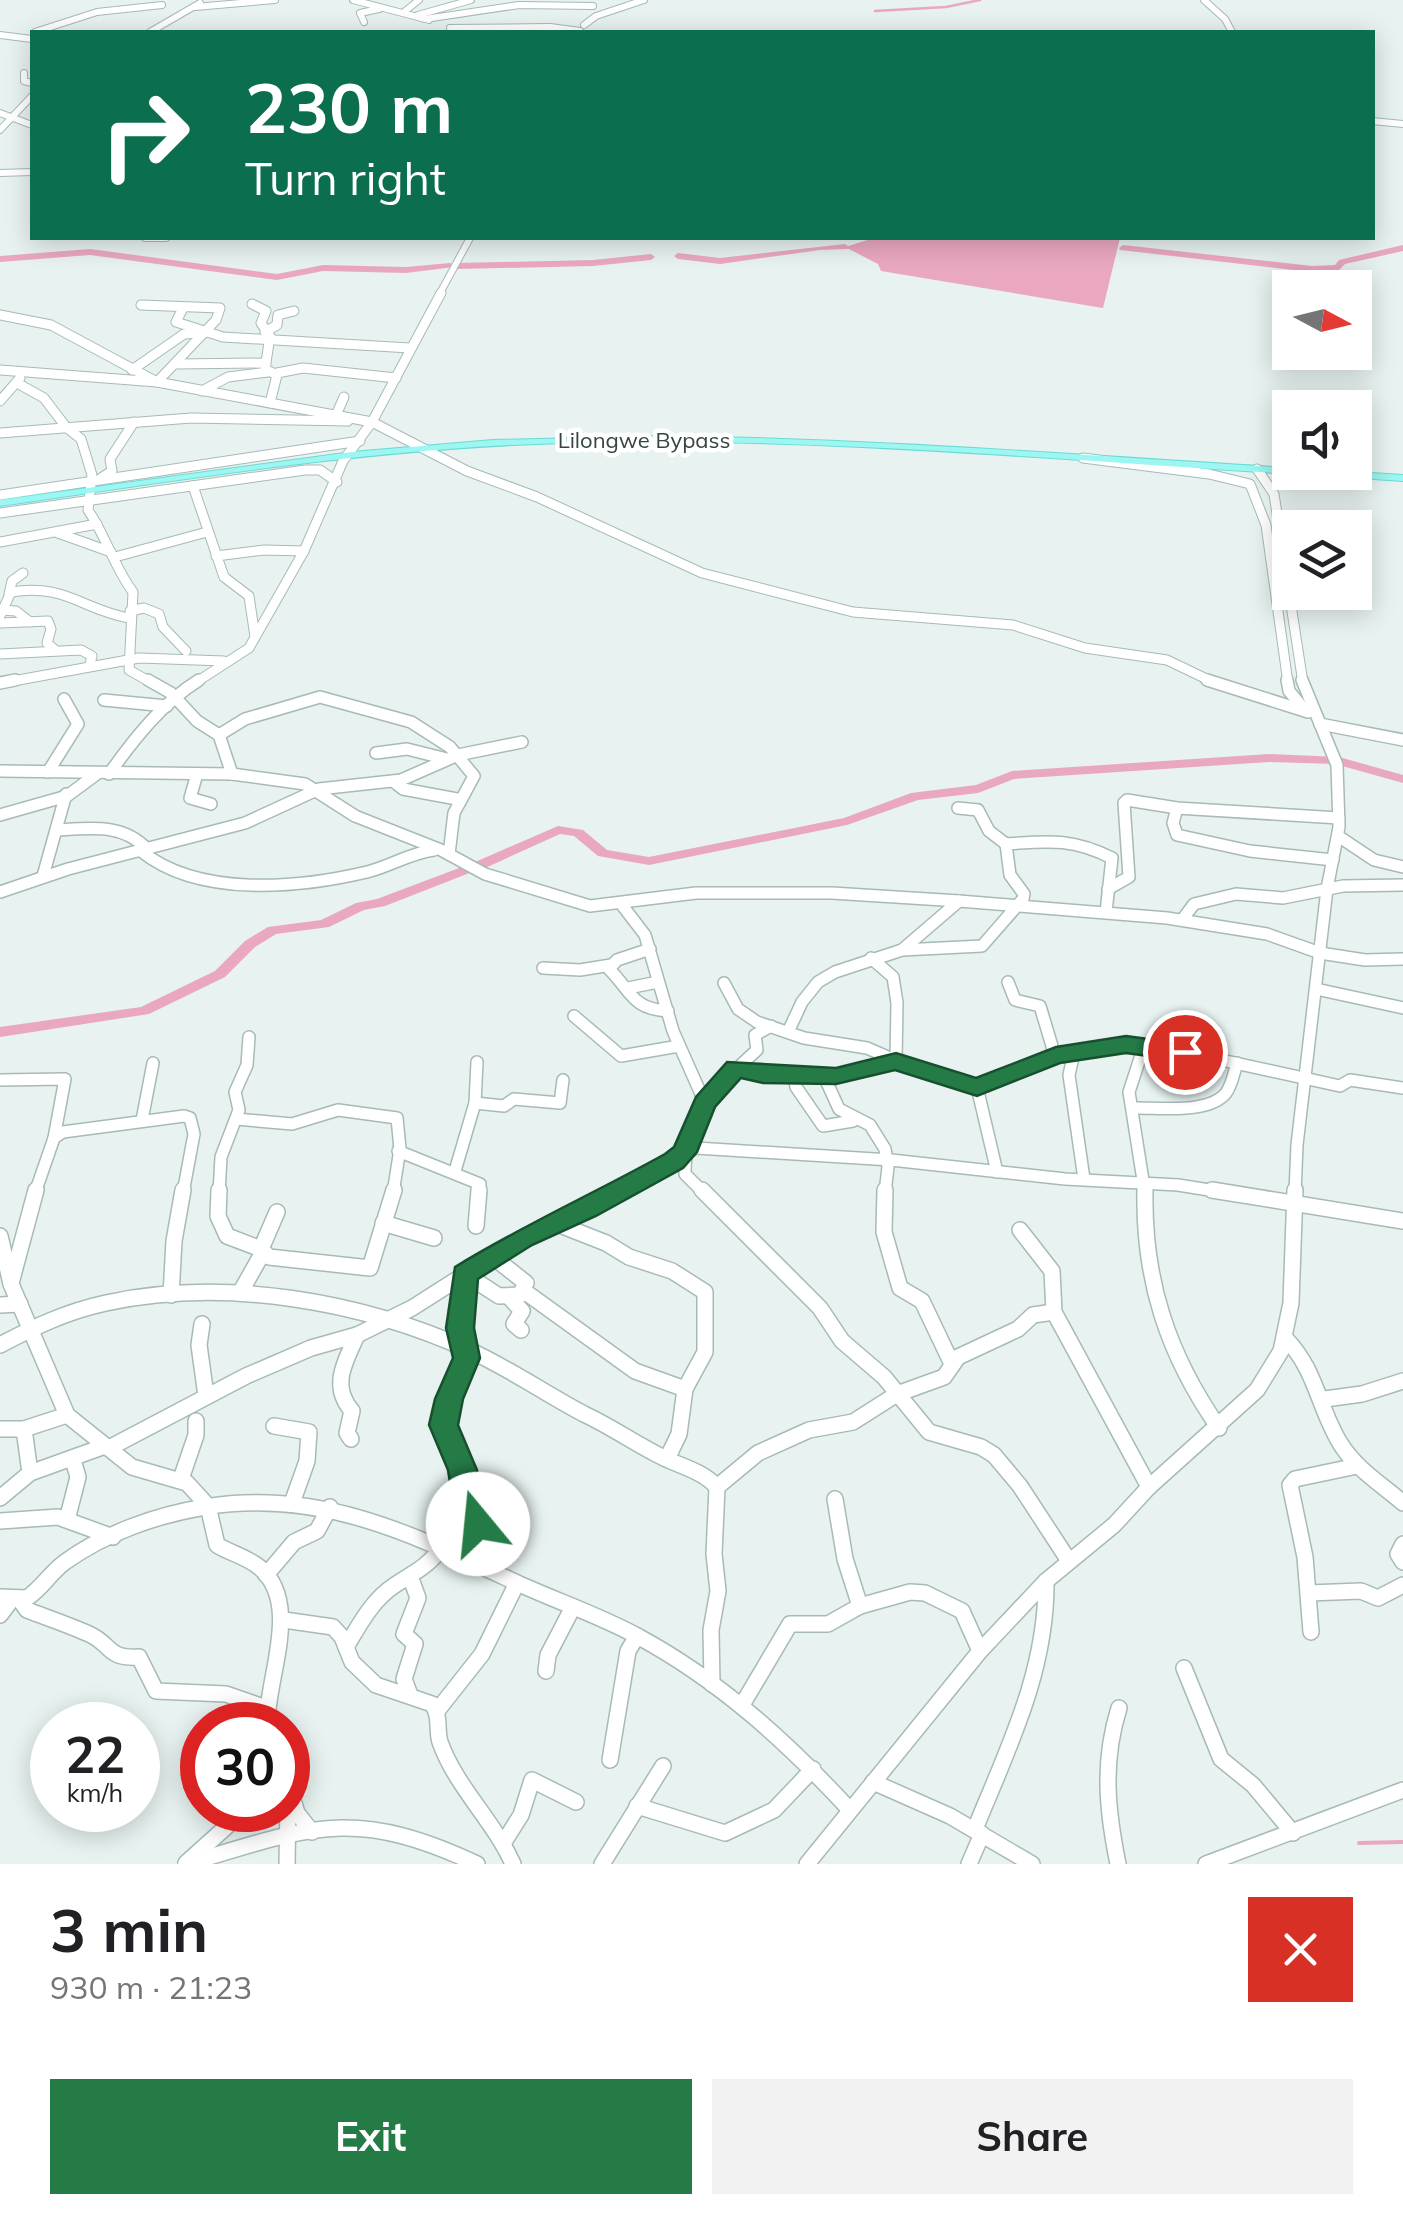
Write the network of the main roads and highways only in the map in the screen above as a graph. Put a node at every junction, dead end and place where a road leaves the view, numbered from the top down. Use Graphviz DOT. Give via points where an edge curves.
graph roads {
  1 [pos="1272,470"];
  2 [pos="1372,476"];
  3 [pos="1403,478"];
  4 [pos="0,503"];
  1 -- 4 [label="main road, Lilongwe Bypass" via="694,439 562,440 346,455"];
  2 -- 3 [label="main road"];
}
